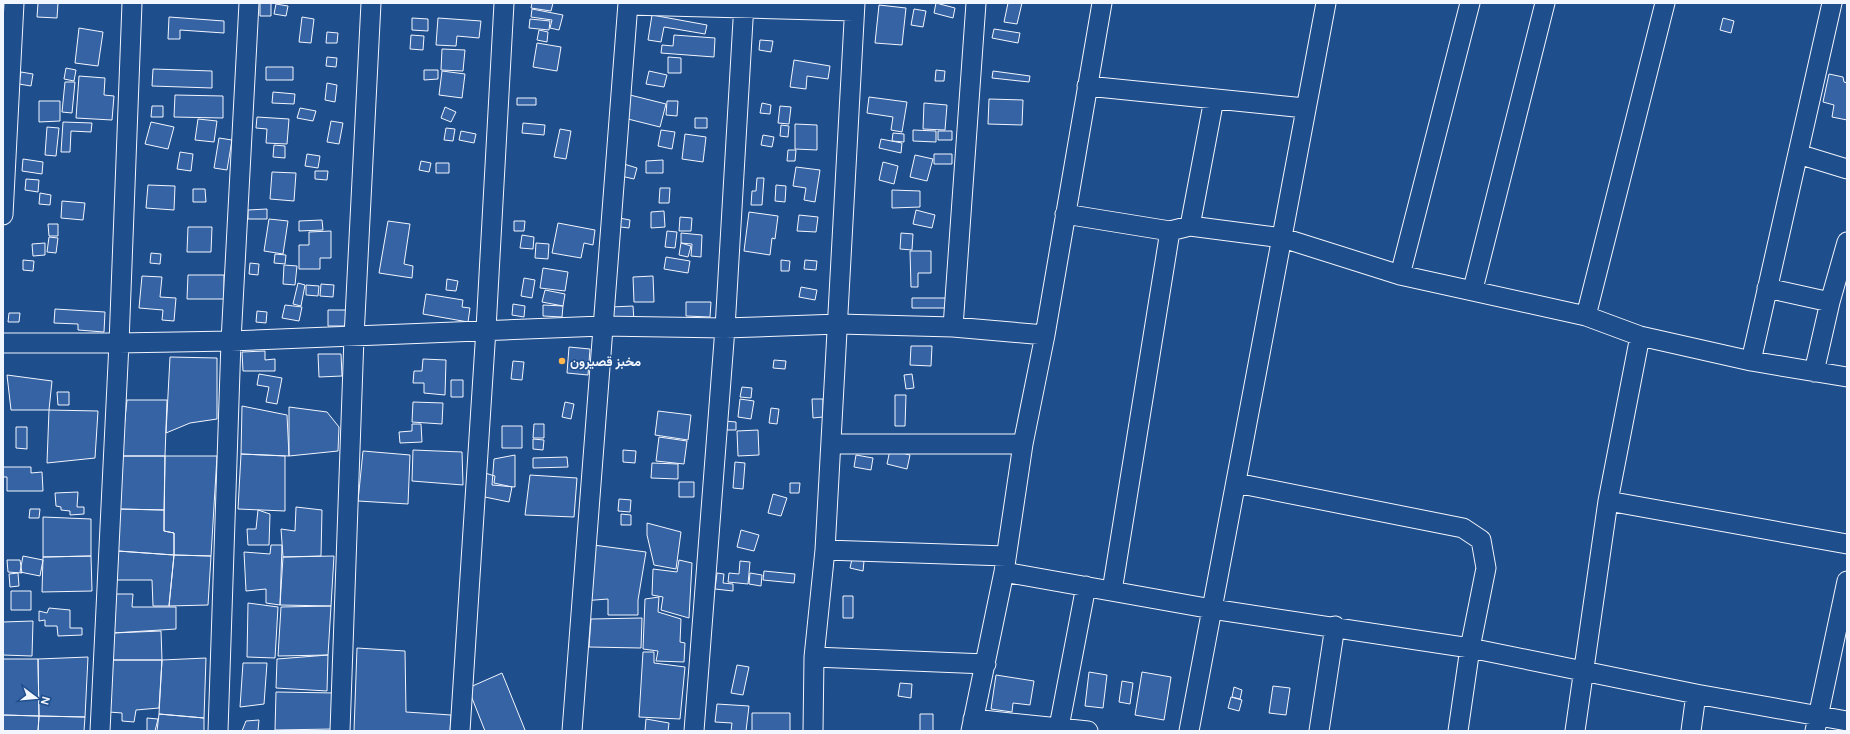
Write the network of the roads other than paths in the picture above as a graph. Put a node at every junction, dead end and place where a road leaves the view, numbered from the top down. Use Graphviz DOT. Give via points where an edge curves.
graph roads {
  1 [pos="14,3"];
  2 [pos="132,3"];
  3 [pos="250,3"];
  4 [pos="371,3"];
  5 [pos="504,3"];
  6 [pos="976,3"];
  7 [pos="1102,3"];
  8 [pos="1326,3"];
  9 [pos="1470,3"];
  10 [pos="1545,3"];
  11 [pos="1665,3"];
  12 [pos="1832,3"];
  13 [pos="628,4"];
  14 [pos="744,5"];
  15 [pos="855,7"];
  16 [pos="1087,86"];
  17 [pos="1214,99"];
  18 [pos="1305,108"];
  19 [pos="1798,154"];
  20 [pos="1847,169"];
  21 [pos="1066,214"];
  22 [pos="3,215"];
  23 [pos="1190,226"];
  24 [pos="1170,231"];
  25 [pos="1283,238"];
  26 [pos="1847,242"];
  27 [pos="1400,274"];
  28 [pos="1766,288"];
  29 [pos="1473,289"];
  30 [pos="1830,302"];
  31 [pos="1586,316"];
  32 [pos="839,324"];
  33 [pos="602,326"];
  34 [pos="952,326"];
  35 [pos="725,328"];
  36 [pos="486,329"];
  37 [pos="1045,335"];
  38 [pos="1640,336"];
  39 [pos="354,337"];
  40 [pos="231,340"];
  41 [pos="3,343"];
  42 [pos="119,343"];
  43 [pos="1751,361"];
  44 [pos="1814,372"];
  45 [pos="1847,377"];
  46 [pos="831,444"];
  47 [pos="1023,444"];
  48 [pos="1236,483"];
  49 [pos="1608,501"];
  50 [pos="1847,544"];
  51 [pos="826,550"];
  52 [pos="1005,564"];
  53 [pos="1847,581"];
  54 [pos="1086,586"];
  55 [pos="1112,591"];
  56 [pos="1212,609"];
  57 [pos="1335,626"];
  58 [pos="1470,648"];
  59 [pos="814,657"];
  60 [pos="986,664"];
  61 [pos="1584,670"];
  62 [pos="1696,694"];
  63 [pos="1847,721"];
  64 [pos="1817,724"];
  65 [pos="972,725"];
  66 [pos="1060,727"];
  67 [pos="100,731"];
  68 [pos="218,731"];
  69 [pos="340,731"];
  70 [pos="460,731"];
  71 [pos="572,731"];
  72 [pos="694,731"];
  73 [pos="813,731"];
  74 [pos="1088,731"];
  75 [pos="1189,731"];
  76 [pos="1319,731"];
  77 [pos="1458,731"];
  78 [pos="1575,731"];
  79 [pos="1691,731"];
  1 -- 22 [label="street"];
  2 -- 42 [label="street"];
  3 -- 40 [label="street"];
  4 -- 39 [label="street"];
  5 -- 36 [label="street"];
  6 -- 34 [label="street"];
  7 -- 16 [label="street"];
  8 -- 18 [label="street"];
  9 -- 27 [label="street"];
  10 -- 29 [label="street"];
  11 -- 31 [label="street"];
  12 -- 19 [label="street"];
  13 -- 14 [label="street"];
  13 -- 33 [label="street"];
  14 -- 15 [label="street"];
  14 -- 35 [label="street"];
  15 -- 32 [label="street"];
  16 -- 17 [label="street"];
  16 -- 21 [label="street"];
  17 -- 18 [label="street"];
  17 -- 23 [label="street"];
  18 -- 25 [label="street"];
  19 -- 20 [label="street"];
  19 -- 28 [label="street"];
  21 -- 24 [label="street"];
  21 -- 37 [label="street"];
  23 -- 24 [label="street"];
  23 -- 25 [label="street"];
  24 -- 55 [label="street"];
  25 -- 27 [label="street"];
  25 -- 48 [label="street"];
  26 -- 30 [label="street"];
  27 -- 29 [label="street"];
  28 -- 30 [label="street"];
  28 -- 43 [label="street"];
  29 -- 31 [label="street"];
  30 -- 44 [label="street"];
  31 -- 38 [label="street"];
  32 -- 34 [label="street"];
  32 -- 35 [label="street"];
  32 -- 46 [label="street"];
  33 -- 35 [label="street"];
  33 -- 36 [label="street"];
  33 -- 71 [label="street"];
  34 -- 37 [label="street"];
  35 -- 72 [label="street"];
  36 -- 39 [label="street"];
  36 -- 70 [label="street"];
  37 -- 47 [label="street"];
  38 -- 43 [label="street"];
  38 -- 49 [label="street"];
  39 -- 40 [label="street"];
  39 -- 69 [label="street"];
  40 -- 42 [label="street"];
  40 -- 68 [label="street"];
  41 -- 42 [label="street"];
  42 -- 67 [label="street"];
  43 -- 44 [label="street"];
  44 -- 45 [label="street"];
  46 -- 47 [label="street"];
  46 -- 51 [label="street"];
  47 -- 52 [label="street"];
  48 -- 56 [label="street"];
  48 -- 58 [label="street" via="1463,528 1481,540 1486,568"];
  49 -- 50 [label="street"];
  49 -- 61 [label="street"];
  51 -- 52 [label="street"];
  51 -- 59 [label="street"];
  52 -- 54 [label="street"];
  52 -- 60 [label="street"];
  53 -- 64 [label="street"];
  54 -- 55 [label="street"];
  54 -- 66 [label="street"];
  55 -- 56 [label="street"];
  56 -- 57 [label="street"];
  56 -- 75 [label="street"];
  57 -- 58 [label="street"];
  57 -- 76 [label="street"];
  58 -- 61 [label="street"];
  58 -- 77 [label="street"];
  59 -- 60 [label="street"];
  59 -- 73 [label="street"];
  60 -- 65 [label="street"];
  61 -- 62 [label="street"];
  61 -- 78 [label="street"];
  62 -- 64 [label="street"];
  62 -- 79 [label="street"];
  63 -- 64 [label="street"];
  65 -- 66 [label="street"];
  66 -- 74 [label="street"];
}
